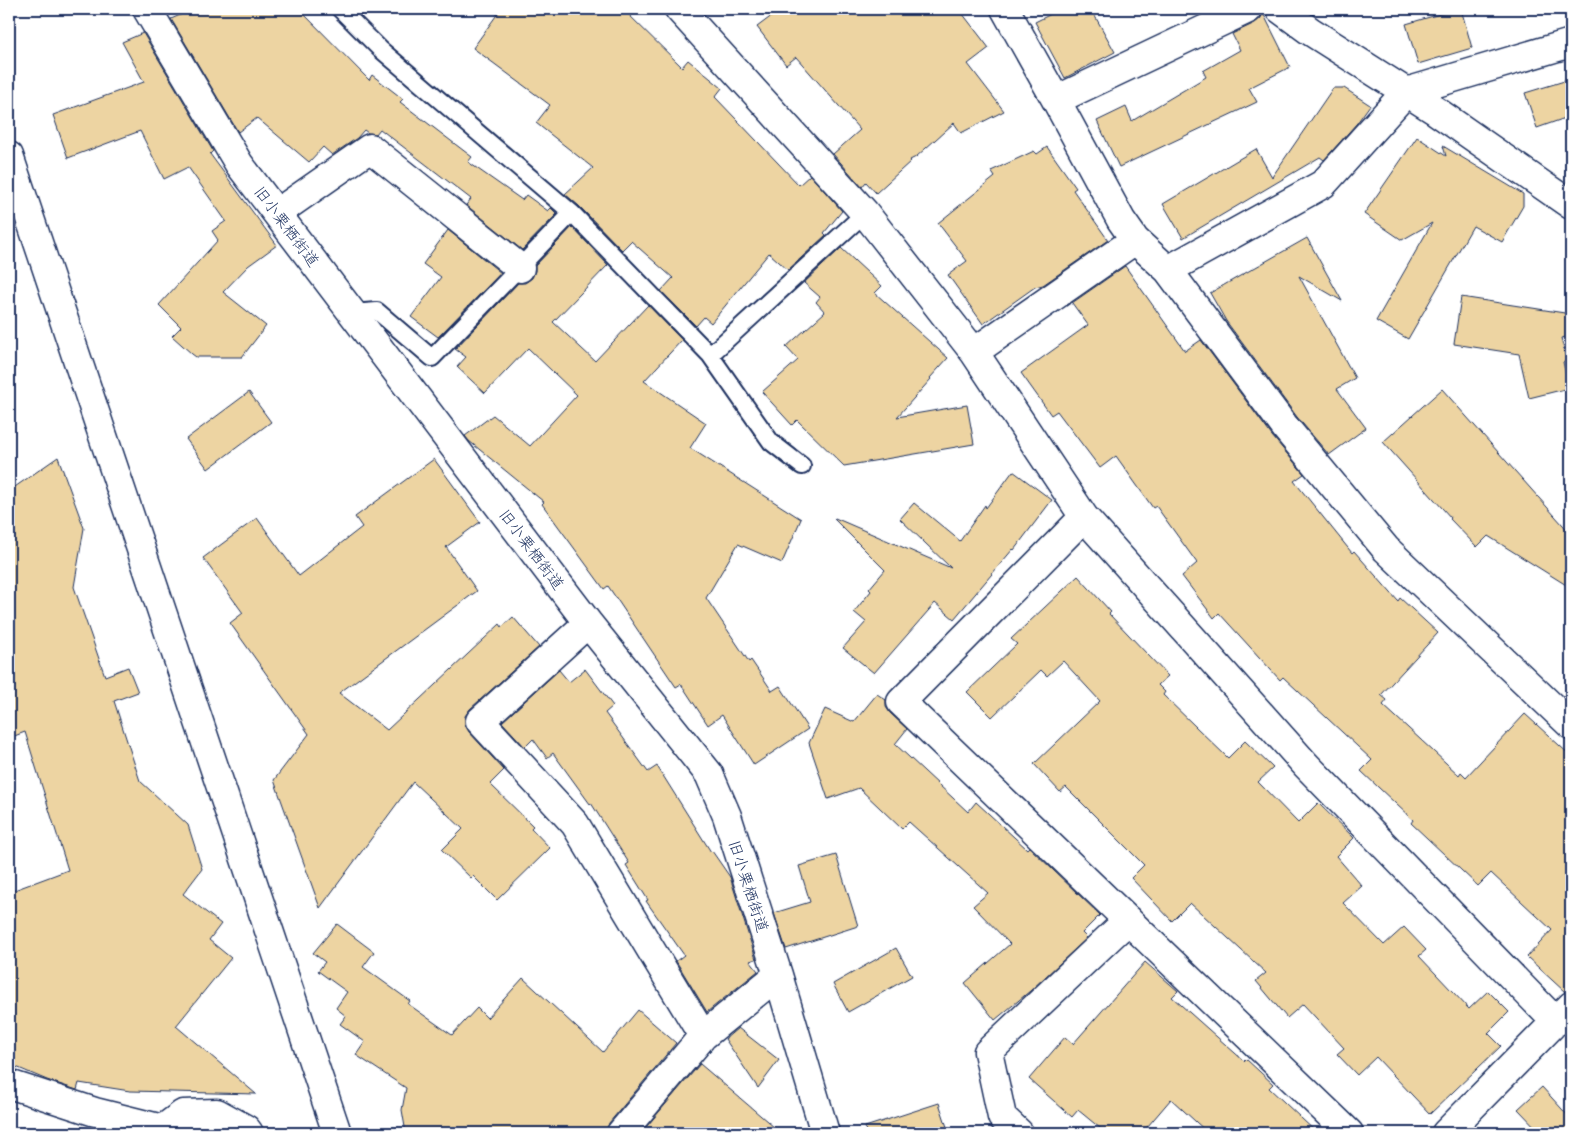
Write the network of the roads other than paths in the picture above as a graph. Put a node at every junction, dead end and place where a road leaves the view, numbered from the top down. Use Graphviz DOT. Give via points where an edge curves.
graph roads {
  1 [pos="147,9"];
  2 [pos="340,9"];
  3 [pos="679,9"];
  4 [pos="1005,9"];
  5 [pos="1248,9"];
  6 [pos="1280,9"];
  7 [pos="1571,43"];
  8 [pos="1406,92"];
  9 [pos="1056,100"];
  10 [pos="9,156"];
  11 [pos="1571,205"];
  12 [pos="277,213"];
  13 [pos="572,213"];
  14 [pos="865,213"];
  15 [pos="1135,240"];
  16 [pos="520,268"];
  17 [pos="1168,270"];
  18 [pos="352,313"];
  19 [pos="974,352"];
  20 [pos="710,355"];
  21 [pos="802,466"];
  22 [pos="1084,517"];
  23 [pos="588,623"];
  24 [pos="1571,725"];
  25 [pos="1128,920"];
  26 [pos="778,975"];
  27 [pos="1564,1014"];
  28 [pos="703,1036"];
  29 [pos="9,1084"];
  30 [pos="249,1133"];
  31 [pos="337,1133"];
  32 [pos="621,1133"];
  33 [pos="825,1133"];
  34 [pos="1019,1133"];
  35 [pos="1349,1133"];
  36 [pos="1446,1133"];
  1 -- 12 [label="street, 旧小栗栖街道" via="239,164"];
  2 -- 13 [label="lane" via="380,50"];
  3 -- 14 [label="street"];
  4 -- 9 [label="street"];
  5 -- 9 [label="street"];
  6 -- 8 [label="street"];
  7 -- 8 [label="street"];
  8 -- 11 [label="street"];
  8 -- 17 [label="street" via="1323,184"];
  9 -- 15 [label="street"];
  10 -- 31 [label="street"];
  12 -- 16 [label="street" via="370,148"];
  12 -- 18 [label="street, 旧小栗栖街道"];
  13 -- 16 [label="lane"];
  13 -- 20 [label="lane"];
  14 -- 19 [label="street"];
  14 -- 20 [label="lane"];
  15 -- 17 [label="street"];
  15 -- 19 [label="street"];
  16 -- 18 [label="lane" via="432,358 377,311"];
  17 -- 24 [label="street" via="1284,427 1386,549"];
  18 -- 23 [label="street, 旧小栗栖街道"];
  19 -- 22 [label="street"];
  20 -- 21 [label="lane" via="771,442"];
  22 -- 25 [label="street" via="901,702"];
  22 -- 27 [label="street" via="1306,765"];
  23 -- 26 [label="street, 旧小栗栖街道" via="709,774 727,816"];
  23 -- 28 [label="street" via="480,721 575,824"];
  25 -- 34 [label="street" via="988,1052 1002,1117"];
  25 -- 35 [label="street"];
  26 -- 28 [label="street"];
  26 -- 33 [label="street, 旧小栗栖街道"];
  27 -- 36 [label="street"];
  28 -- 32 [label="street"];
  29 -- 30 [label="street" via="95,1112 163,1129 183,1114 217,1113"];
}
